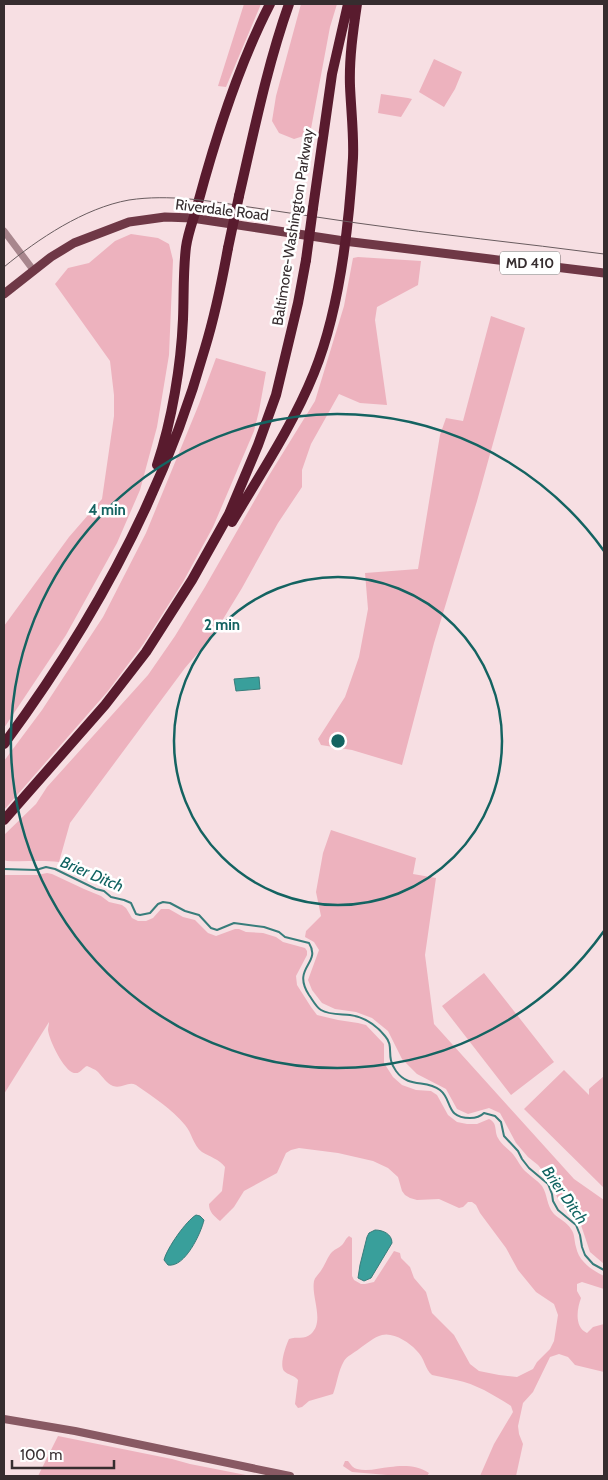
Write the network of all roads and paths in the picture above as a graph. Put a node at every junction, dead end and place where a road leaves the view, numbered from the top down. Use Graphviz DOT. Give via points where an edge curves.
graph roads {
  1 [pos="270,4"];
  2 [pos="289,4"];
  3 [pos="348,4"];
  4 [pos="357,4"];
  5 [pos="192,218"];
  6 [pos="4,231"];
  7 [pos="344,241"];
  8 [pos="34,271"];
  9 [pos="604,273"];
  10 [pos="4,294"];
  11 [pos="137,525"];
  12 [pos="192,580"];
  13 [pos="4,744"];
  14 [pos="4,820"];
  15 [pos="4,1419"];
  16 [pos="290,1476"];
  1 -- 5 [label="highway" via="232,93"];
  2 -- 11 [label="highway, bridge" via="264,88 214,316 177,434"];
  3 -- 12 [label="highway, Baltimore-Washington Parkway, bridge" via="332,74 306,260 276,394 268,422 229,514"];
  4 -- 7 [label="highway" via="350,60 353,156"];
  5 -- 7 [label="main road, Riverdale Road / MD 410"];
  5 -- 8 [label="main road, Riverdale Road / MD 410" via="165,217 116,227 74,243"];
  5 -- 11 [label="highway" via="186,247 177,381 160,456"];
  6 -- 8 [label="street"];
  7 -- 9 [label="main road, Riverdale Road / MD 410"];
  7 -- 12 [label="highway" via="331,321 303,398 233,520"];
  8 -- 10 [label="main road, Riverdale Road / MD 410"];
  11 -- 13 [label="highway" via="80,632"];
  12 -- 14 [label="highway, Baltimore-Washington Parkway" via="146,652 105,705"];
  15 -- 16 [label="main road"];
}
